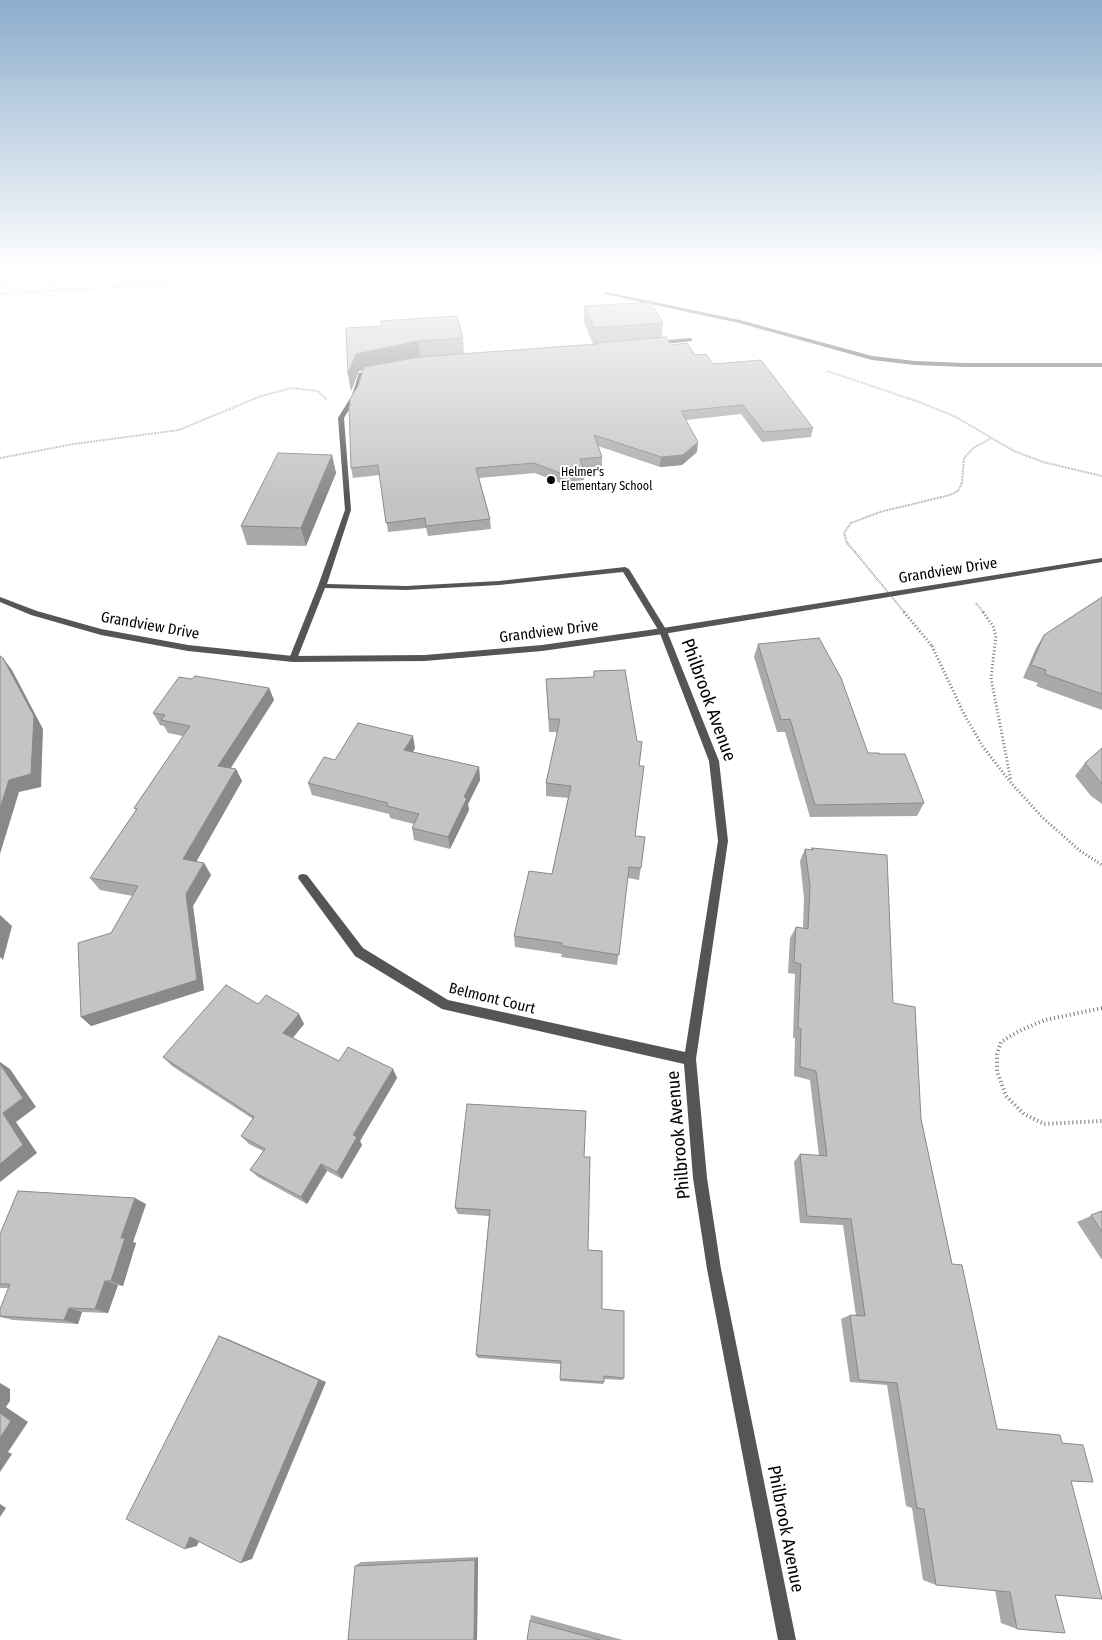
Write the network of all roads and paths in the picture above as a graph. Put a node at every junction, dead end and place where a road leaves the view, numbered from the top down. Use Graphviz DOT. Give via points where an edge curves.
graph roads {
  1 [pos="826,346"];
  2 [pos="1102,365"];
  3 [pos="386,369"];
  4 [pos="825,370"];
  5 [pos="348,407"];
  6 [pos="991,438"];
  7 [pos="0,458"];
  8 [pos="1102,476"];
  9 [pos="1102,560"];
  10 [pos="960,583"];
  11 [pos="322,586"];
  12 [pos="0,599"];
  13 [pos="663,631"];
  14 [pos="292,659"];
  15 [pos="1012,784"];
  16 [pos="1102,866"];
  17 [pos="303,878"];
  18 [pos="1102,1008"];
  19 [pos="690,1059"];
  20 [pos="1102,1121"];
  21 [pos="787,1640"];
  1 -- 2 [label="street" via="872,358 916,363"];
  3 -- 5 [label="street" via="361,374"];
  4 -- 6 [label="path" via="920,402 954,416"];
  5 -- 7 [label="path" via="338,407 318,391 292,388 261,396 178,430"];
  5 -- 11 [label="street" via="341,418 348,510"];
  6 -- 8 [label="path" via="1014,452 1043,462"];
  6 -- 15 [label="path, bridge" via="973,448 964,458 962,483 958,491 880,512 851,523 844,533 855,552 932,646 983,747"];
  9 -- 10 [label="street, Grandview Drive"];
  10 -- 13 [label="street, Grandview Drive"];
  10 -- 15 [label="path" via="993,626 996,636 991,678"];
  11 -- 13 [label="street, Philbrook Avenue" via="406,588 499,583 625,569"];
  11 -- 14 [label="street"];
  12 -- 14 [label="street, Grandview Drive" via="34,613 101,632 188,648"];
  13 -- 14 [label="street, Grandview Drive" via="542,648 426,658"];
  13 -- 19 [label="street, Philbrook Avenue" via="714,761 723,841"];
  15 -- 16 [label="path" via="1042,817"];
  17 -- 19 [label="street, Belmont Court" via="360,952 446,1006"];
  18 -- 20 [label="path" via="1045,1020 1018,1031 1001,1042 996,1054 997,1071 1006,1096 1024,1114 1044,1124"];
  19 -- 21 [label="street, Philbrook Avenue" via="700,1178 714,1269"];
}
